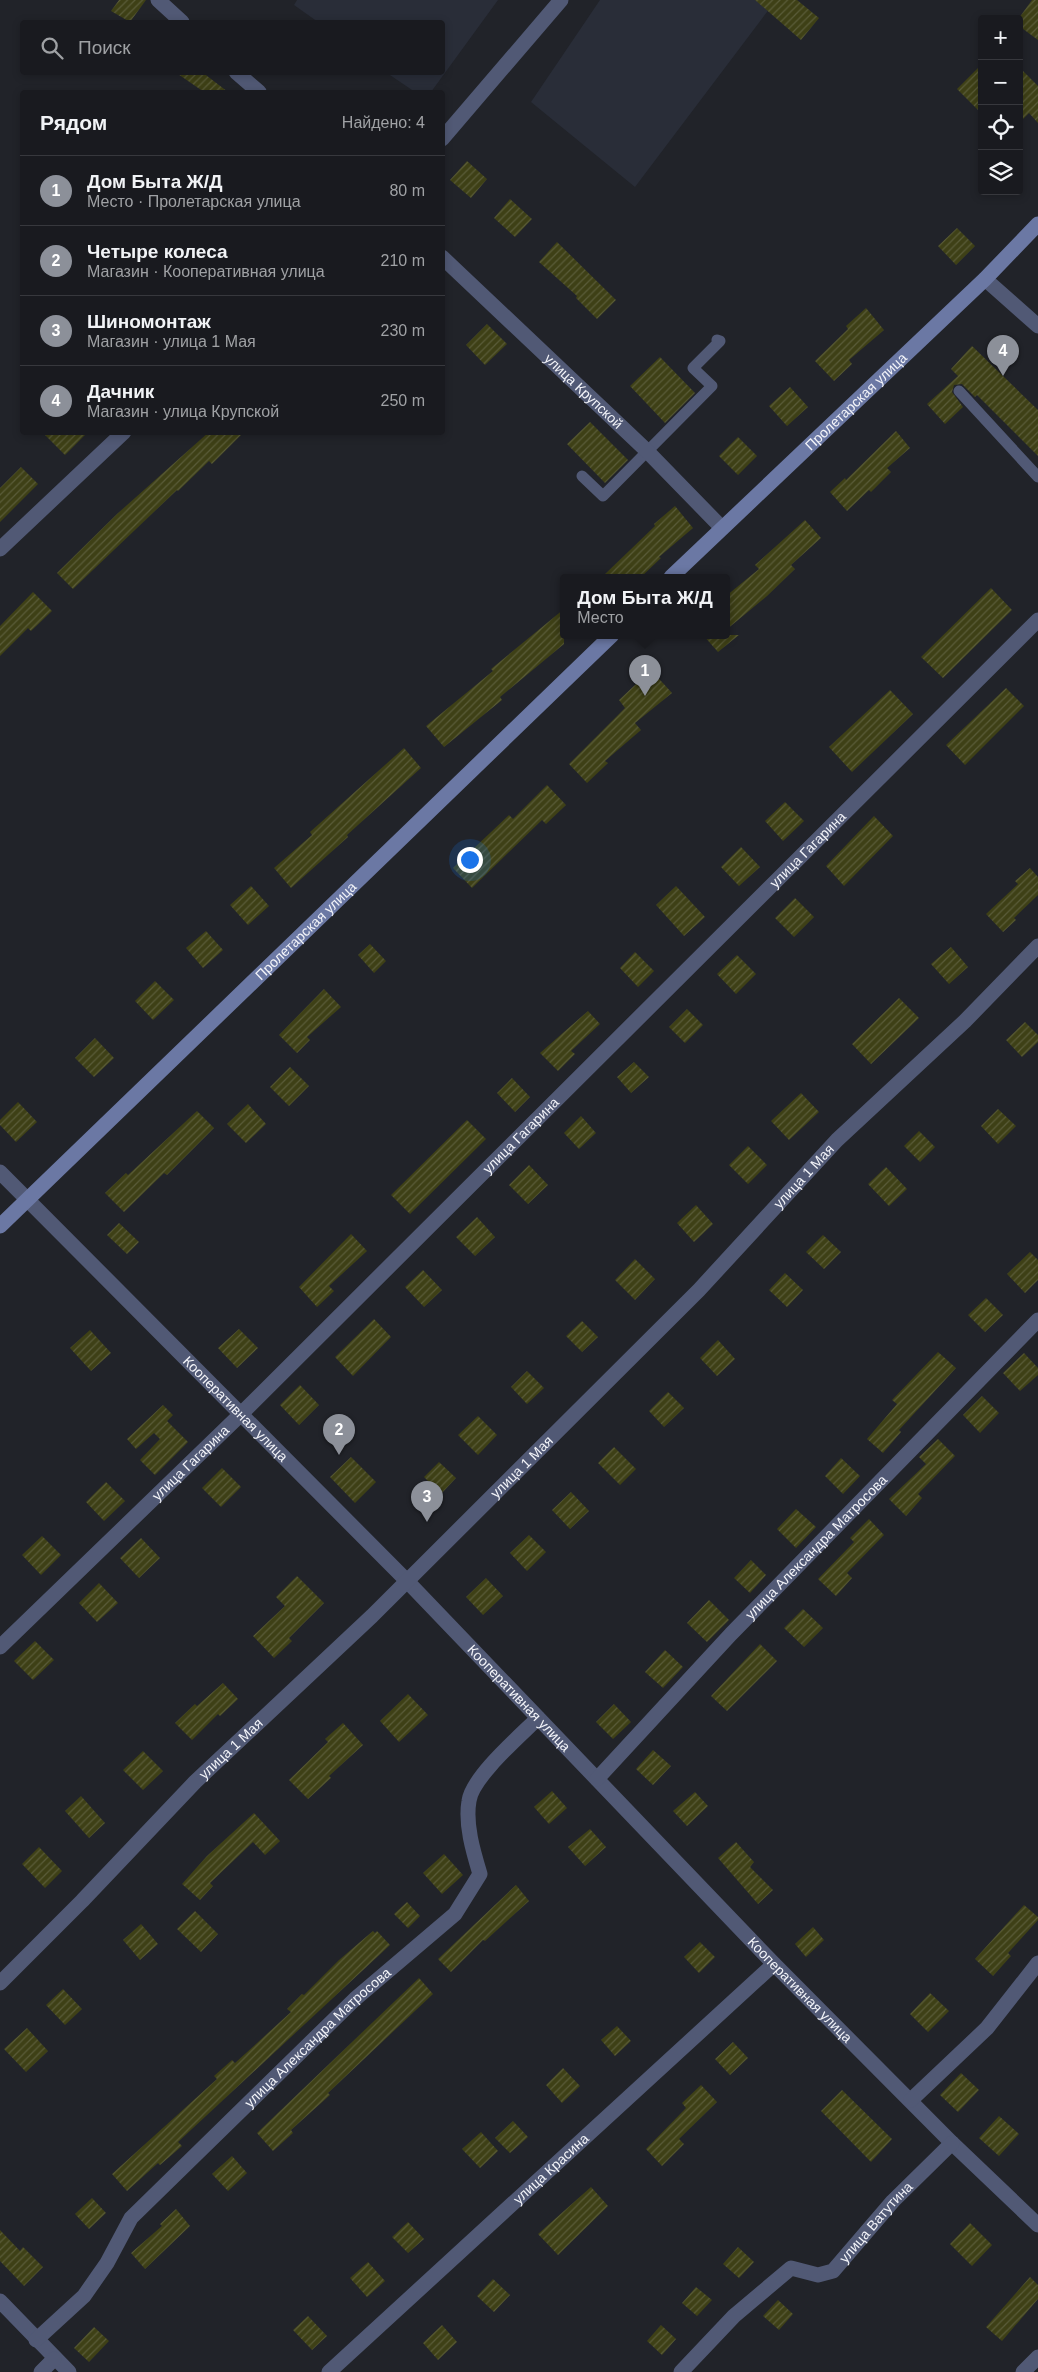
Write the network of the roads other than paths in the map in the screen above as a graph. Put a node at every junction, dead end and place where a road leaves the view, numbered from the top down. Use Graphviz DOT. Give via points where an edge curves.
graph roads {
  1 [pos="158,0"];
  2 [pos="561,0"];
  3 [pos="180,20"];
  4 [pos="239,75"];
  5 [pos="256,90"];
  6 [pos="445,135"];
  7 [pos="1038,224"];
  8 [pos="445,260"];
  9 [pos="985,279"];
  10 [pos="1038,326"];
  11 [pos="717,340"];
  12 [pos="959,391"];
  13 [pos="121,435"];
  14 [pos="646,450"];
  15 [pos="582,476"];
  16 [pos="1038,477"];
  17 [pos="722,528"];
  18 [pos="0,549"];
  19 [pos="674,574"];
  20 [pos="1038,620"];
  21 [pos="608,639"];
  22 [pos="1038,946"];
  23 [pos="0,1172"];
  24 [pos="27,1200"];
  25 [pos="0,1226"];
  26 [pos="1038,1320"];
  27 [pos="240,1415"];
  28 [pos="407,1581"];
  29 [pos="0,1647"];
  30 [pos="538,1718"];
  31 [pos="597,1779"];
  32 [pos="1038,1963"];
  33 [pos="774,1964"];
  34 [pos="0,1983"];
  35 [pos="911,2100"];
  36 [pos="952,2143"];
  37 [pos="1038,2225"];
  38 [pos="0,2301"];
  39 [pos="36,2340"];
  40 [pos="1038,2357"];
  41 [pos="54,2359"];
  42 [pos="41,2372"];
  43 [pos="69,2372"];
  44 [pos="329,2372"];
  45 [pos="681,2372"];
  46 [pos="1023,2372"];
  1 -- 3 [label="street"];
  2 -- 6 [label="street"];
  4 -- 5 [label="street"];
  7 -- 9 [label="main road, Пролетарская улица"];
  8 -- 14 [label="street, улица Крупской"];
  9 -- 10 [label="street"];
  9 -- 17 [label="main road, Пролетарская улица"];
  11 -- 14 [label="lane" via="720,341 693,368 712,386"];
  12 -- 16 [label="lane"];
  13 -- 18 [label="street"];
  14 -- 15 [label="lane" via="602,496"];
  14 -- 17 [label="street, улица Крупской"];
  17 -- 19 [label="main road, Пролетарская улица"];
  20 -- 27 [label="street, улица Гагарина"];
  21 -- 24 [label="main road, Пролетарская улица"];
  22 -- 28 [label="street, улица 1 Мая" via="965,1020 837,1140 699,1290"];
  23 -- 24 [label="street, Кооперативная улица"];
  24 -- 25 [label="main road, Пролетарская улица"];
  24 -- 27 [label="street, Кооперативная улица"];
  26 -- 31 [label="street, улица Александра Матросова" via="731,1634"];
  27 -- 28 [label="street, Кооперативная улица"];
  27 -- 29 [label="street, улица Гагарина"];
  28 -- 30 [label="street, Кооперативная улица"];
  28 -- 34 [label="street, улица 1 Мая" via="194,1782"];
  30 -- 31 [label="street, Кооперативная улица"];
  30 -- 39 [label="street, улица Александра Матросова" via="486,1770 468,1800 470,1841 480,1874 455,1914 355,1999 131,2218 107,2263 84,2296"];
  31 -- 33 [label="street, Кооперативная улица"];
  32 -- 35 [label="street" via="987,2028"];
  33 -- 35 [label="street, Кооперативная улица"];
  33 -- 44 [label="street, улица Красина"];
  35 -- 36 [label="street, Кооперативная улица"];
  36 -- 37 [label="street, Кооперативная улица"];
  36 -- 45 [label="street, улица Ватутина" via="892,2201 833,2271 818,2274 791,2268 734,2316"];
  38 -- 39 [label="street"];
  39 -- 41 [label="street"];
  40 -- 46 [label="street"];
  41 -- 42 [label="street"];
  41 -- 43 [label="street"];
}
